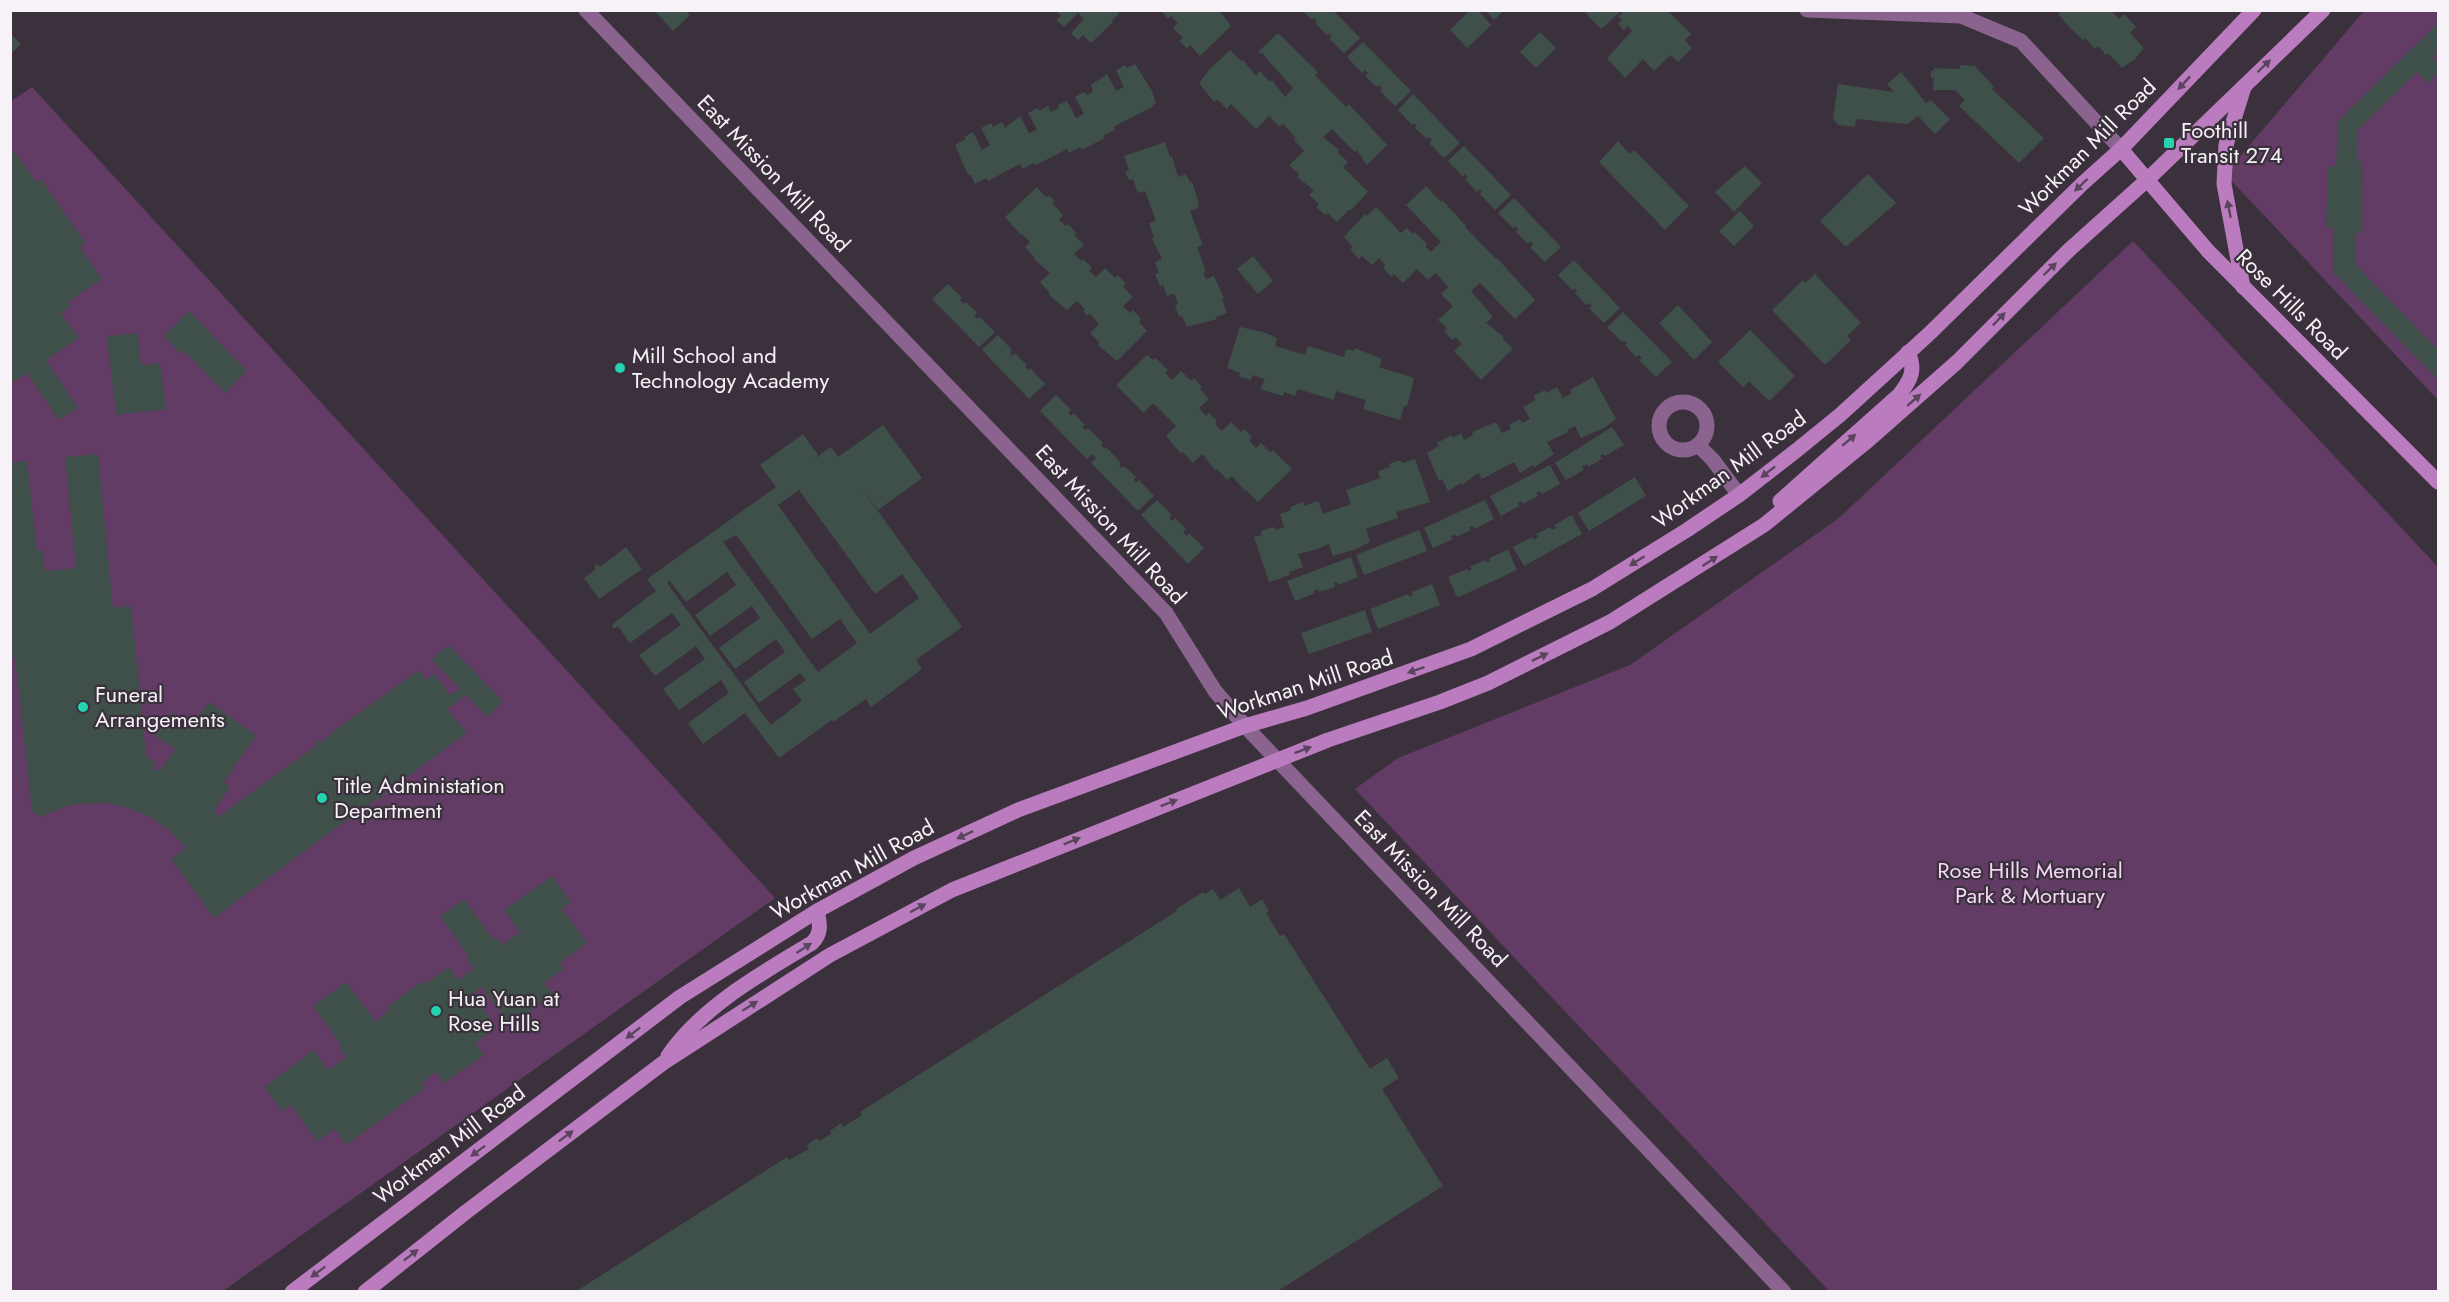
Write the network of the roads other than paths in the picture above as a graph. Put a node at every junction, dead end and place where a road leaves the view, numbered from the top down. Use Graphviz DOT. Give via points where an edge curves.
graph roads {
  1 [pos="586,10"];
  2 [pos="1807,10"];
  3 [pos="2253,10"];
  4 [pos="2323,10"];
  5 [pos="2244,86"];
  6 [pos="2121,150"];
  7 [pos="2147,180"];
  8 [pos="2243,287"];
  9 [pos="1908,352"];
  10 [pos="1698,445"];
  11 [pos="2439,482"];
  12 [pos="1739,495"];
  13 [pos="1764,525"];
  14 [pos="1245,726"];
  15 [pos="1278,760"];
  16 [pos="817,911"];
  17 [pos="663,1063"];
  18 [pos="292,1292"];
  19 [pos="365,1292"];
  20 [pos="1784,1292"];
  1 -- 14 [label="street, East Mission Mill Road" via="1166,613 1215,691"];
  2 -- 6 [label="street" via="1961,16 2021,41"];
  3 -- 6 [label="main road, Workman Mill Road, one-way"];
  5 -- 4 [label="main road, one-way"];
  5 -- 7 [label="main road"];
  8 -- 5 [label="main road, one-way" via="2224,184 2226,145"];
  6 -- 7 [label="main road, Rose Hills Road"];
  6 -- 9 [label="main road, Workman Mill Road, one-way"];
  7 -- 8 [label="main road, Rose Hills Road"];
  13 -- 7 [label="main road, one-way" via="1940,377 2069,250"];
  8 -- 11 [label="main road, Rose Hills Road"];
  9 -- 12 [label="main road, Workman Mill Road, one-way" via="1840,415"];
  13 -- 9 [label="main road, one-way" via="1780,501 1900,394 1913,371"];
  10 -- 12 [label="street"];
  12 -- 14 [label="main road, Workman Mill Road, one-way" via="1592,589 1471,649"];
  15 -- 13 [label="main road, one-way" via="1488,682 1610,622"];
  14 -- 15 [label="street, East Mission Mill Road"];
  14 -- 16 [label="main road, Workman Mill Road, one-way" via="1018,810 914,858"];
  17 -- 15 [label="main road, one-way" via="830,955 952,890"];
  15 -- 20 [label="street, East Mission Mill Road"];
  17 -- 16 [label="main road, one-way" via="679,1039 699,1020 812,943 820,928"];
  16 -- 18 [label="main road, Workman Mill Road, one-way" via="680,997"];
  19 -- 17 [label="main road, one-way"];
}
